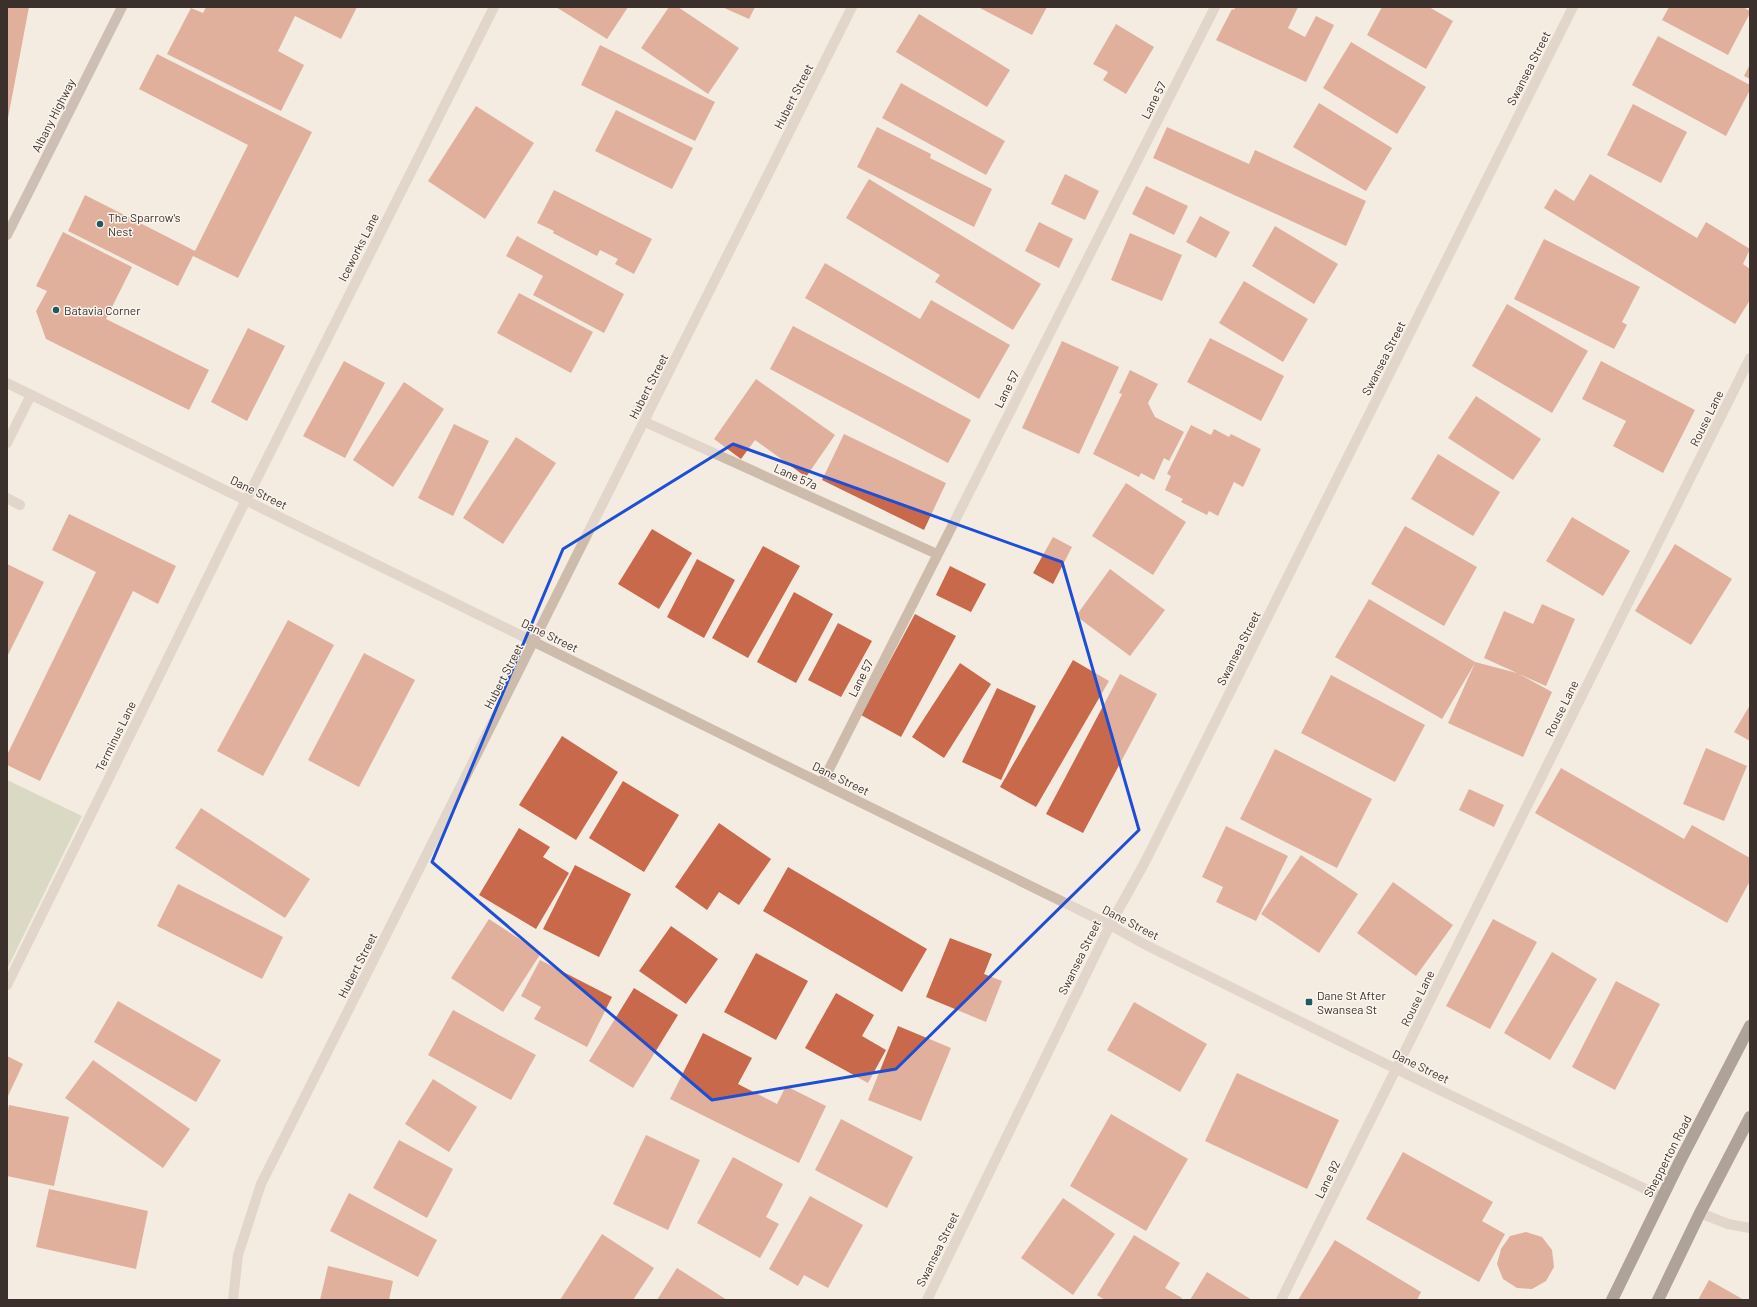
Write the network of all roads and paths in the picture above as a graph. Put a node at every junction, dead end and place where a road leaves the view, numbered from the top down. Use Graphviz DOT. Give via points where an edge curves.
graph roads {
  1 [pos="122,7"];
  2 [pos="494,7"];
  3 [pos="852,7"];
  4 [pos="1215,7"];
  5 [pos="1573,7"];
  6 [pos="7,235"];
  7 [pos="1750,358"];
  8 [pos="7,383"];
  9 [pos="31,395"];
  10 [pos="645,422"];
  11 [pos="7,443"];
  12 [pos="7,498"];
  13 [pos="246,500"];
  14 [pos="20,505"];
  15 [pos="937,554"];
  16 [pos="535,641"];
  17 [pos="822,783"];
  18 [pos="1110,925"];
  19 [pos="7,984"];
  20 [pos="1750,1026"];
  21 [pos="1396,1069"];
  22 [pos="1750,1117"];
  23 [pos="1662,1197"];
  24 [pos="1700,1213"];
  25 [pos="1750,1228"];
  26 [pos="233,1300"];
  27 [pos="927,1300"];
  28 [pos="1281,1300"];
  29 [pos="1612,1300"];
  30 [pos="1658,1300"];
  1 -- 6 [label="main road, Albany Highway"];
  2 -- 13 [label="street, Iceworks Lane"];
  3 -- 10 [label="street, Hubert Street"];
  4 -- 15 [label="street, Lane 57"];
  5 -- 18 [label="street, Swansea Street" via="1145,862"];
  7 -- 21 [label="street, Rouse Lane"];
  8 -- 9 [label="street, Dane Street"];
  9 -- 11 [label="street"];
  9 -- 13 [label="street, Dane Street"];
  10 -- 15 [label="street, Lane 57a"];
  10 -- 16 [label="street, Hubert Street"];
  12 -- 14 [label="street"];
  13 -- 16 [label="street, Dane Street"];
  13 -- 19 [label="street, Terminus Lane"];
  15 -- 17 [label="street, Lane 57"];
  16 -- 17 [label="street, Dane Street"];
  16 -- 26 [label="street, Hubert Street" via="261,1184 238,1255"];
  17 -- 18 [label="street, Dane Street"];
  18 -- 21 [label="street, Dane Street"];
  18 -- 27 [label="street, Swansea Street"];
  20 -- 23 [label="highway, Shepperton Road"];
  21 -- 23 [label="street, Dane Street"];
  21 -- 28 [label="street, Lane 92"];
  22 -- 24 [label="highway"];
  23 -- 29 [label="highway, Shepperton Road"];
  24 -- 25 [label="street" via="1728,1224"];
  24 -- 30 [label="highway"];
}
